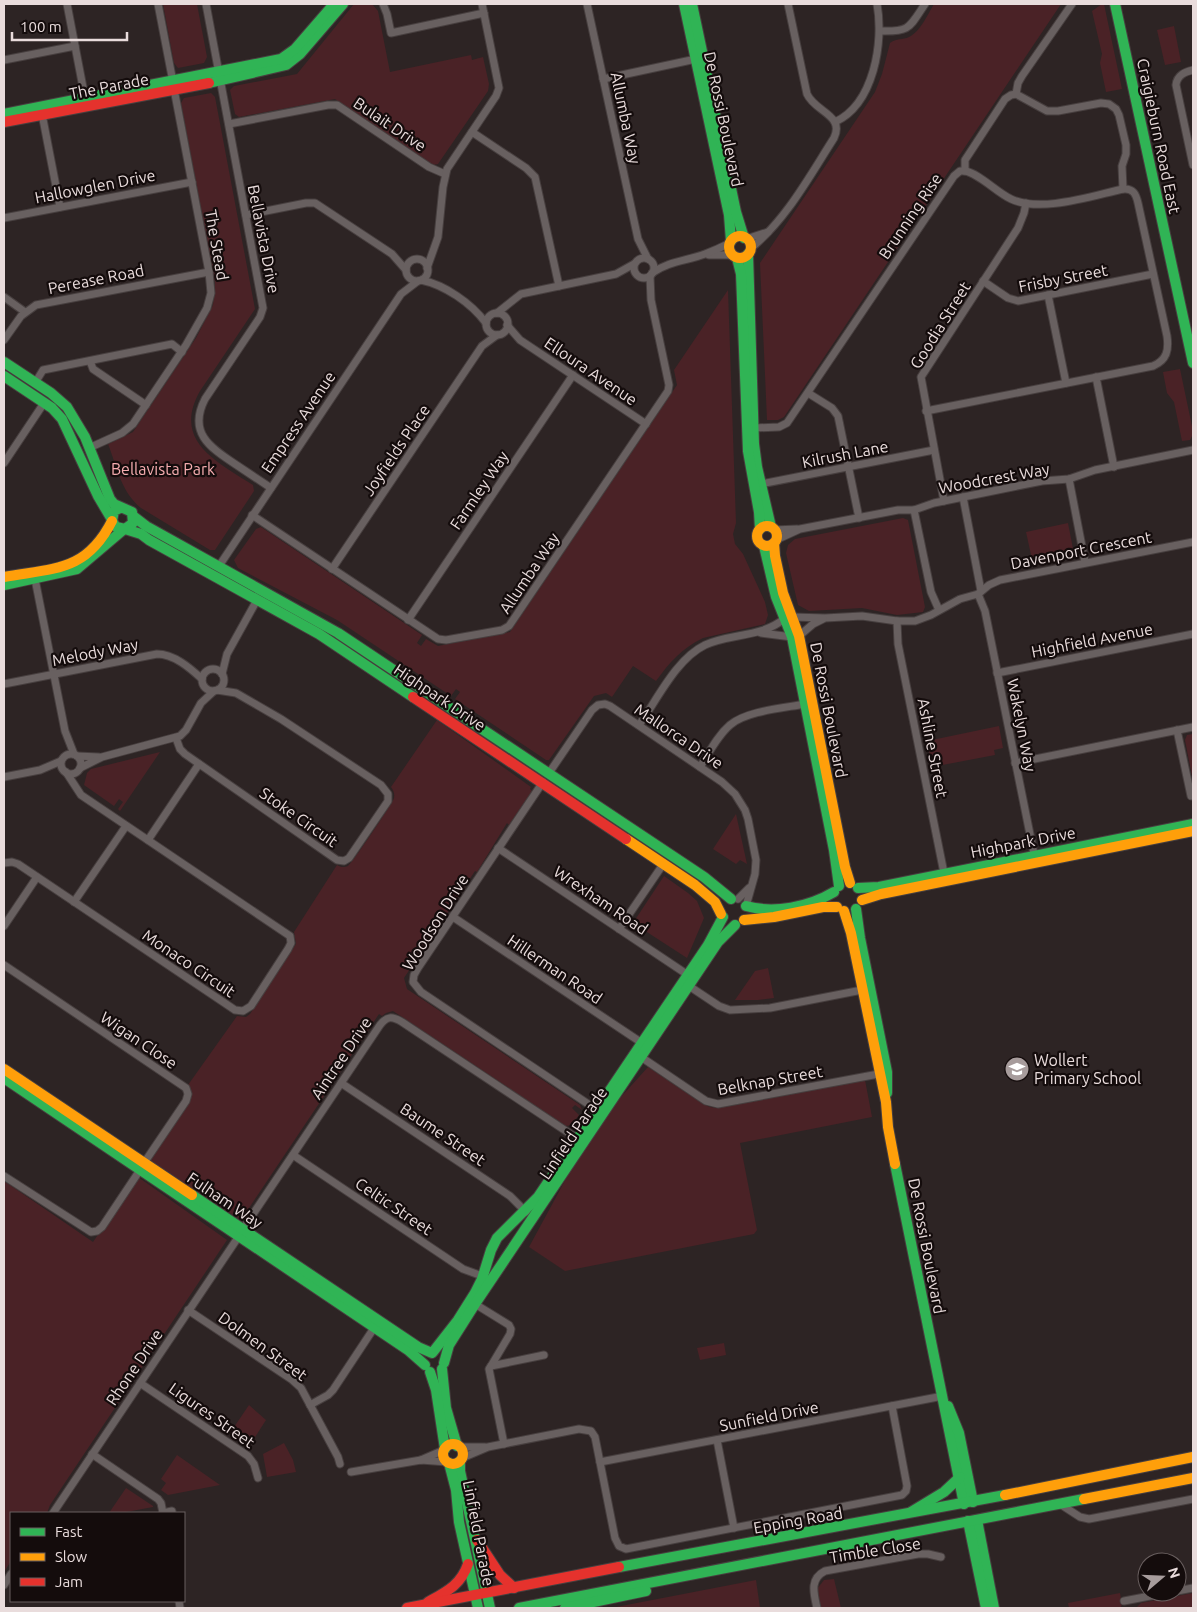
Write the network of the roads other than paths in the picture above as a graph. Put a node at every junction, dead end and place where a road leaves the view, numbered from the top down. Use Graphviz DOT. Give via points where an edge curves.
graph roads {
  1 [pos="67,4"];
  2 [pos="158,4"];
  3 [pos="206,4"];
  4 [pos="334,4"];
  5 [pos="343,4"];
  6 [pos="382,4"];
  7 [pos="482,4"];
  8 [pos="587,4"];
  9 [pos="684,4"];
  10 [pos="692,4"];
  11 [pos="788,4"];
  12 [pos="877,4"];
  13 [pos="925,4"];
  14 [pos="1072,4"];
  15 [pos="1115,4"];
  16 [pos="484,13"];
  17 [pos="880,31"];
  18 [pos="75,46"];
  19 [pos="696,59"];
  20 [pos="4,60"];
  21 [pos="1193,70"];
  22 [pos="220,76"];
  23 [pos="603,79"];
  24 [pos="173,85"];
  25 [pos="1016,94"];
  26 [pos="85,98"];
  27 [pos="4,114"];
  28 [pos="42,114"];
  29 [pos="4,122"];
  30 [pos="836,122"];
  31 [pos="229,124"];
  32 [pos="472,132"];
  33 [pos="1193,161"];
  34 [pos="965,171"];
  35 [pos="446,174"];
  36 [pos="192,182"];
  37 [pos="1123,189"];
  38 [pos="1026,203"];
  39 [pos="60,207"];
  40 [pos="246,215"];
  41 [pos="4,218"];
  42 [pos="769,232"];
  43 [pos="745,238"];
  44 [pos="638,239"];
  45 [pos="731,242"];
  46 [pos="434,244"];
  47 [pos="749,252"];
  48 [pos="392,254"];
  49 [pos="703,255"];
  50 [pos="735,256"];
  51 [pos="416,260"];
  52 [pos="649,260"];
  53 [pos="635,262"];
  54 [pos="672,262"];
  55 [pos="427,269"];
  56 [pos="406,271"];
  57 [pos="208,272"];
  58 [pos="616,274"];
  59 [pos="651,274"];
  60 [pos="1154,274"];
  61 [pos="639,277"];
  62 [pos="420,280"];
  63 [pos="983,282"];
  64 [pos="559,286"];
  65 [pos="442,287"];
  66 [pos="401,294"];
  67 [pos="1048,295"];
  68 [pos="4,297"];
  69 [pos="651,300"];
  70 [pos="513,301"];
  71 [pos="472,308"];
  72 [pos="25,312"];
  73 [pos="496,313"];
  74 [pos="507,323"];
  75 [pos="486,325"];
  76 [pos="499,334"];
  77 [pos="4,340"];
  78 [pos="520,340"];
  79 [pos="482,346"];
  80 [pos="182,352"];
  81 [pos="90,361"];
  82 [pos="4,362"];
  83 [pos="1193,363"];
  84 [pos="573,375"];
  85 [pos="4,376"];
  86 [pos="1096,377"];
  87 [pos="35,383"];
  88 [pos="1066,383"];
  89 [pos="808,393"];
  90 [pos="44,403"];
  91 [pos="146,405"];
  92 [pos="926,411"];
  93 [pos="646,424"];
  94 [pos="754,428"];
  95 [pos="89,448"];
  96 [pos="934,450"];
  97 [pos="1193,450"];
  98 [pos="4,463"];
  99 [pos="849,467"];
  100 [pos="1114,467"];
  101 [pos="1069,479"];
  102 [pos="761,484"];
  103 [pos="271,488"];
  104 [pos="963,497"];
  105 [pos="944,500"];
  106 [pos="120,508"];
  107 [pos="914,510"];
  108 [pos="133,516"];
  109 [pos="252,516"];
  110 [pos="859,518"];
  111 [pos="112,520"];
  112 [pos="772,528"];
  113 [pos="124,529"];
  114 [pos="760,529"];
  115 [pos="800,530"];
  116 [pos="775,542"];
  117 [pos="1193,542"];
  118 [pos="764,546"];
  119 [pos="1084,562"];
  120 [pos="219,566"];
  121 [pos="332,569"];
  122 [pos="34,575"];
  123 [pos="213,576"];
  124 [pos="4,577"];
  125 [pos="4,585"];
  126 [pos="262,590"];
  127 [pos="979,592"];
  128 [pos="257,600"];
  129 [pos="939,610"];
  130 [pos="789,618"];
  131 [pos="826,618"];
  132 [pos="408,620"];
  133 [pos="897,621"];
  134 [pos="756,633"];
  135 [pos="1193,634"];
  136 [pos="795,637"];
  137 [pos="227,654"];
  138 [pos="190,668"];
  139 [pos="210,669"];
  140 [pos="997,673"];
  141 [pos="54,674"];
  142 [pos="223,676"];
  143 [pos="203,682"];
  144 [pos="4,684"];
  145 [pos="215,690"];
  146 [pos="236,693"];
  147 [pos="200,703"];
  148 [pos="805,704"];
  149 [pos="639,726"];
  150 [pos="1193,727"];
  151 [pos="1177,730"];
  152 [pos="65,731"];
  153 [pos="176,738"];
  154 [pos="76,755"];
  155 [pos="102,757"];
  156 [pos="63,759"];
  157 [pos="1015,763"];
  158 [pos="199,764"];
  159 [pos="700,767"];
  160 [pos="79,769"];
  161 [pos="40,770"];
  162 [pos="65,772"];
  163 [pos="549,773"];
  164 [pos="4,777"];
  165 [pos="543,782"];
  166 [pos="77,790"];
  167 [pos="1191,796"];
  168 [pos="1193,824"];
  169 [pos="126,826"];
  170 [pos="1193,831"];
  171 [pos="148,840"];
  172 [pos="498,848"];
  173 [pos="1035,859"];
  174 [pos="4,863"];
  175 [pos="664,863"];
  176 [pos="37,877"];
  177 [pos="944,877"];
  178 [pos="854,886"];
  179 [pos="837,889"];
  180 [pos="74,902"];
  181 [pos="740,903"];
  182 [pos="859,904"];
  183 [pos="841,909"];
  184 [pos="722,916"];
  185 [pos="453,917"];
  186 [pos="740,922"];
  187 [pos="4,926"];
  188 [pos="619,929"];
  189 [pos="4,965"];
  190 [pos="688,980"];
  191 [pos="862,990"];
  192 [pos="642,1043"];
  193 [pos="641,1057"];
  194 [pos="4,1069"];
  195 [pos="883,1073"];
  196 [pos="4,1078"];
  197 [pos="341,1083"];
  198 [pos="600,1112"];
  199 [pos="578,1139"];
  200 [pos="292,1155"];
  201 [pos="142,1167"];
  202 [pos="4,1176"];
  203 [pos="526,1212"];
  204 [pos="241,1232"];
  205 [pos="482,1276"];
  206 [pos="475,1304"];
  207 [pos="188,1310"];
  208 [pos="377,1324"];
  209 [pos="433,1353"];
  210 [pos="544,1355"];
  211 [pos="443,1366"];
  212 [pos="491,1366"];
  213 [pos="427,1368"];
  214 [pos="140,1383"];
  215 [pos="943,1396"];
  216 [pos="310,1405"];
  217 [pos="892,1406"];
  218 [pos="717,1440"];
  219 [pos="504,1444"];
  220 [pos="458,1446"];
  221 [pos="488,1447"];
  222 [pos="444,1450"];
  223 [pos="92,1454"];
  224 [pos="1193,1457"];
  225 [pos="421,1460"];
  226 [pos="454,1461"];
  227 [pos="600,1462"];
  228 [pos="340,1464"];
  229 [pos="351,1472"];
  230 [pos="960,1477"];
  231 [pos="258,1478"];
  232 [pos="1193,1478"];
  233 [pos="1193,1499"];
  234 [pos="969,1503"];
  235 [pos="1060,1504"];
  236 [pos="172,1511"];
  237 [pos="54,1512"];
  238 [pos="163,1512"];
  239 [pos="168,1512"];
  240 [pos="906,1515"];
  241 [pos="972,1520"];
  242 [pos="734,1528"];
  243 [pos="474,1535"];
  244 [pos="941,1557"];
  245 [pos="468,1563"];
  246 [pos="692,1575"];
  247 [pos="514,1588"];
  248 [pos="487,1593"];
  249 [pos="476,1595"];
  250 [pos="1137,1599"];
  251 [pos="1124,1601"];
  252 [pos="423,1605"];
  253 [pos="407,1608"];
  254 [pos="478,1608"];
  255 [pos="490,1608"];
  256 [pos="519,1608"];
  257 [pos="564,1608"];
  258 [pos="817,1608"];
  259 [pos="986,1608"];
  260 [pos="994,1608"];
  1 -- 18 [label="street"];
  2 -- 24 [label="street, The Stead"];
  3 -- 22 [label="street, Bellavista Drive"];
  4 -- 22 [label="street" via="287,56"];
  5 -- 22 [label="street" via="291,62 244,74"];
  6 -- 16 [label="street" via="391,33"];
  7 -- 16 [label="street"];
  8 -- 23 [label="street, Allumba Way"];
  9 -- 19 [label="street, De Rossi Boulevard"];
  10 -- 43 [label="street, De Rossi Boulevard" via="736,212"];
  11 -- 30 [label="street" via="809,97"];
  12 -- 17 [label="street"];
  13 -- 17 [label="street" via="907,28"];
  14 -- 25 [label="street, Brunning Rise" via="1022,76"];
  15 -- 83 [label="street, Craigieburn Road East"];
  16 -- 32 [label="street" via="499,88"];
  17 -- 30 [label="street" via="874,68 864,92 851,113"];
  18 -- 20 [label="street"];
  18 -- 26 [label="street"];
  19 -- 23 [label="street"];
  19 -- 45 [label="street, De Rossi Boulevard" via="729,215"];
  21 -- 33 [label="street" via="1178,77 1176,85"];
  22 -- 24 [label="street, The Parade"];
  22 -- 31 [label="street, Bellavista Drive"];
  23 -- 44 [label="street, Allumba Way"];
  24 -- 26 [label="street, The Parade"];
  24 -- 28 [label="street, The Parade"];
  24 -- 36 [label="street, The Stead"];
  25 -- 34 [label="street, Brunning Rise" via="1005,99 965,160"];
  25 -- 37 [label="street" via="1047,111 1101,103 1116,108 1126,145 1122,166"];
  26 -- 27 [label="street, The Parade"];
  28 -- 29 [label="street, The Parade"];
  28 -- 39 [label="street"];
  30 -- 42 [label="street" via="834,138"];
  31 -- 35 [label="street, Bulait Drive" via="337,105 430,167"];
  31 -- 40 [label="street, Bellavista Drive"];
  32 -- 35 [label="street"];
  32 -- 64 [label="street" via="535,177"];
  34 -- 38 [label="street" via="1010,198"];
  34 -- 89 [label="street, Brunning Rise" via="954,176"];
  35 -- 46 [label="street" via="438,237"];
  36 -- 39 [label="street, Hallowglen Drive"];
  36 -- 57 [label="street, The Stead"];
  37 -- 38 [label="street" via="1051,204"];
  37 -- 60 [label="street" via="1131,190 1136,196"];
  38 -- 63 [label="street, Goodia Street" via="1018,228"];
  39 -- 41 [label="street, Hallowglen Drive"];
  40 -- 48 [label="street" via="315,203"];
  40 -- 103 [label="street, Bellavista Drive" via="262,312 205,399 199,420 202,435 210,446"];
  42 -- 43 [label="street"];
  42 -- 47 [label="street"];
  43 -- 45 [label="street" via="737,237"];
  43 -- 47 [label="street" via="750,243"];
  44 -- 52 [label="street, Allumba Way"];
  44 -- 53 [label="street, Allumba Way"];
  45 -- 49 [label="street"];
  45 -- 50 [label="street" via="730,249"];
  46 -- 51 [label="street"];
  46 -- 55 [label="street"];
  47 -- 50 [label="street" via="744,257"];
  47 -- 94 [label="street"];
  48 -- 51 [label="street"];
  48 -- 56 [label="street"];
  49 -- 50 [label="street"];
  49 -- 54 [label="street"];
  50 -- 114 [label="street" via="741,274 748,451"];
  51 -- 55 [label="street" via="424,262"];
  51 -- 56 [label="street" via="408,264"];
  52 -- 53 [label="street" via="642,258"];
  52 -- 54 [label="street"];
  52 -- 59 [label="street" via="654,266"];
  53 -- 58 [label="street"];
  53 -- 61 [label="street" via="634,270"];
  54 -- 59 [label="street"];
  55 -- 62 [label="street"];
  55 -- 65 [label="street"];
  56 -- 62 [label="street" via="411,279"];
  56 -- 66 [label="street, Empress Avenue"];
  57 -- 72 [label="street, Perease Road" via="42,304"];
  57 -- 80 [label="street, The Stead" via="210,300"];
  58 -- 61 [label="street"];
  58 -- 64 [label="street"];
  59 -- 61 [label="street"];
  59 -- 69 [label="street, Allumba Way"];
  60 -- 67 [label="street, Frisby Street"];
  60 -- 86 [label="street" via="1168,342 1165,358 1153,366"];
  61 -- 69 [label="street, Allumba Way"];
  62 -- 65 [label="street"];
  62 -- 66 [label="street, Empress Avenue"];
  63 -- 67 [label="street, Frisby Street" via="1013,301"];
  63 -- 92 [label="street, Goodia Street" via="923,372 921,382"];
  64 -- 70 [label="street" via="520,294"];
  65 -- 71 [label="street"];
  66 -- 103 [label="street, Empress Avenue"];
  67 -- 88 [label="street"];
  68 -- 72 [label="street"];
  69 -- 93 [label="street, Allumba Way" via="669,385"];
  70 -- 73 [label="street"];
  70 -- 74 [label="street"];
  71 -- 73 [label="street"];
  71 -- 75 [label="street"];
  72 -- 77 [label="street, Perease Road"];
  73 -- 74 [label="street" via="504,316"];
  73 -- 75 [label="street" via="488,317"];
  74 -- 76 [label="street" via="504,332"];
  74 -- 78 [label="street, Elloura Avenue"];
  75 -- 76 [label="street" via="490,333"];
  75 -- 79 [label="street, Joyfields Place"];
  76 -- 78 [label="street, Elloura Avenue"];
  76 -- 79 [label="street, Joyfields Place"];
  78 -- 84 [label="street, Elloura Avenue"];
  79 -- 121 [label="street, Joyfields Place"];
  80 -- 81 [label="street" via="172,344"];
  80 -- 91 [label="street, The Stead"];
  81 -- 87 [label="street" via="43,370"];
  81 -- 91 [label="street" via="93,369"];
  82 -- 87 [label="street"];
  84 -- 93 [label="street, Elloura Avenue"];
  84 -- 132 [label="street, Farmley Way"];
  85 -- 90 [label="street"];
  86 -- 88 [label="street"];
  86 -- 100 [label="street"];
  87 -- 95 [label="street" via="69,409"];
  88 -- 92 [label="street"];
  89 -- 94 [label="street, Brunning Rise" via="786,425"];
  89 -- 99 [label="street" via="832,408 838,416"];
  90 -- 98 [label="street"];
  90 -- 111 [label="street" via="66,425 100,501"];
  91 -- 95 [label="street, The Stead" via="126,430"];
  92 -- 96 [label="street, Goodia Street"];
  93 -- 132 [label="street, Allumba Way" via="509,626 502,630 441,640"];
  94 -- 102 [label="street"];
  95 -- 106 [label="street" via="108,496"];
  96 -- 99 [label="street, Kilrush Lane"];
  96 -- 105 [label="street, Goodia Street"];
  97 -- 100 [label="street, Woodcrest Way"];
  99 -- 102 [label="street, Kilrush Lane"];
  99 -- 110 [label="street"];
  100 -- 101 [label="street, Woodcrest Way"];
  101 -- 104 [label="street, Woodcrest Way" via="1042,481"];
  101 -- 119 [label="street"];
  102 -- 112 [label="street"];
  103 -- 109 [label="street, Empress Avenue"];
  104 -- 105 [label="street, Woodcrest Way"];
  104 -- 127 [label="street, Wakelyn Way"];
  105 -- 107 [label="street, Woodcrest Way"];
  106 -- 108 [label="street" via="130,510"];
  106 -- 111 [label="street" via="114,512"];
  107 -- 110 [label="street, Woodcrest Way"];
  107 -- 129 [label="street" via="931,592"];
  108 -- 113 [label="street" via="131,526"];
  108 -- 120 [label="street, Highpark Drive"];
  109 -- 120 [label="street, Empress Avenue"];
  109 -- 121 [label="street, Allumba Way"];
  110 -- 115 [label="street, Woodcrest Way"];
  111 -- 113 [label="street" via="116,527"];
  111 -- 122 [label="street" via="103,536 76,561"];
  112 -- 114 [label="street" via="765,526"];
  112 -- 115 [label="street, Woodcrest Way"];
  112 -- 116 [label="street" via="777,535"];
  113 -- 122 [label="street" via="77,569"];
  113 -- 123 [label="street, Highpark Drive" via="141,534"];
  114 -- 118 [label="street" via="757,540"];
  115 -- 116 [label="street, Woodcrest Way"];
  116 -- 118 [label="street"];
  116 -- 130 [label="street, De Rossi Boulevard"];
  117 -- 119 [label="street, Davenport Crescent"];
  118 -- 130 [label="street, De Rossi Boulevard" via="776,597"];
  119 -- 127 [label="street, Davenport Crescent" via="1000,580"];
  120 -- 123 [label="street"];
  120 -- 126 [label="street, Highpark Drive"];
  121 -- 132 [label="street, Allumba Way"];
  122 -- 124 [label="street"];
  122 -- 125 [label="street"];
  122 -- 141 [label="street"];
  123 -- 128 [label="street, Highpark Drive"];
  126 -- 128 [label="street"];
  126 -- 163 [label="street, Highpark Drive" via="338,633"];
  127 -- 129 [label="street, Davenport Crescent"];
  127 -- 140 [label="street, Wakelyn Way"];
  128 -- 137 [label="street"];
  128 -- 165 [label="street, Highpark Drive" via="319,634"];
  129 -- 133 [label="street, Davenport Crescent" via="915,621"];
  130 -- 131 [label="street, Davenport Crescent"];
  130 -- 134 [label="street"];
  130 -- 136 [label="street, De Rossi Boulevard"];
  131 -- 133 [label="street, Davenport Crescent" via="862,616"];
  131 -- 136 [label="street"];
  133 -- 177 [label="street, Ashline Street" via="898,644"];
  134 -- 136 [label="street"];
  134 -- 149 [label="street" via="712,643 691,654 677,668"];
  135 -- 140 [label="street, Highfield Avenue"];
  136 -- 148 [label="street, De Rossi Boulevard"];
  136 -- 178 [label="street, De Rossi Boulevard" via="845,867"];
  137 -- 139 [label="street"];
  137 -- 142 [label="street"];
  138 -- 139 [label="street, Melody Way"];
  138 -- 141 [label="street, Melody Way" via="167,655 157,654"];
  138 -- 143 [label="street, Melody Way"];
  139 -- 142 [label="street"];
  139 -- 143 [label="street" via="204,673"];
  140 -- 157 [label="street, Wakelyn Way"];
  141 -- 144 [label="street, Melody Way"];
  141 -- 152 [label="street"];
  142 -- 145 [label="street" via="223,685"];
  142 -- 146 [label="street, Stoke Circuit"];
  143 -- 145 [label="street" via="208,689"];
  143 -- 147 [label="street"];
  145 -- 146 [label="street, Stoke Circuit"];
  145 -- 147 [label="street"];
  146 -- 158 [label="street, Stoke Circuit" via="381,785 388,794 388,801 352,854 341,861 329,856"];
  147 -- 153 [label="street" via="183,733"];
  148 -- 159 [label="street" via="737,720 724,731"];
  148 -- 179 [label="street, De Rossi Boulevard" via="834,850"];
  149 -- 159 [label="street, Mallorca Drive"];
  149 -- 163 [label="street, Mallorca Drive" via="608,705 598,704"];
  150 -- 151 [label="street"];
  151 -- 157 [label="street"];
  151 -- 167 [label="street"];
  152 -- 154 [label="street"];
  152 -- 156 [label="street"];
  153 -- 155 [label="street"];
  153 -- 158 [label="street, Stoke Circuit" via="182,752"];
  154 -- 155 [label="street"];
  154 -- 156 [label="street" via="68,754"];
  154 -- 160 [label="street" via="81,761"];
  155 -- 160 [label="street"];
  156 -- 161 [label="street"];
  156 -- 162 [label="street"];
  157 -- 173 [label="street, Wakelyn Way"];
  158 -- 171 [label="street"];
  159 -- 181 [label="street, Mallorca Drive" via="728,787 745,810 756,860 754,881"];
  160 -- 162 [label="street" via="72,774"];
  160 -- 166 [label="street"];
  161 -- 162 [label="street"];
  161 -- 164 [label="street"];
  162 -- 166 [label="street, Monaco Circuit"];
  163 -- 181 [label="street, Highpark Drive"];
  165 -- 172 [label="street, Woodson Drive"];
  165 -- 175 [label="street, Highpark Drive"];
  166 -- 169 [label="street, Monaco Circuit"];
  168 -- 173 [label="street, Highpark Drive"];
  169 -- 171 [label="street, Monaco Circuit"];
  169 -- 180 [label="street"];
  170 -- 173 [label="street, Highpark Drive"];
  171 -- 180 [label="street, Monaco Circuit" via="290,936 288,949 247,1009 239,1011 230,1007"];
  172 -- 185 [label="street, Woodson Drive"];
  172 -- 188 [label="street, Wrexham Road"];
  173 -- 177 [label="street, Highpark Drive"];
  174 -- 176 [label="street, Monaco Circuit" via="15,863"];
  175 -- 184 [label="street, Highpark Drive" via="709,895"];
  175 -- 188 [label="street"];
  176 -- 180 [label="street, Monaco Circuit"];
  176 -- 187 [label="street"];
  177 -- 178 [label="street, Highpark Drive" via="880,887"];
  177 -- 182 [label="street, Highpark Drive" via="881,894"];
  178 -- 179 [label="street"];
  178 -- 182 [label="street"];
  179 -- 181 [label="street" via="822,900 777,909 763,910"];
  179 -- 183 [label="street" via="834,900"];
  181 -- 184 [label="street" via="722,906"];
  181 -- 186 [label="street" via="747,913"];
  182 -- 183 [label="street" via="848,912"];
  182 -- 195 [label="street, De Rossi Boulevard" via="860,938"];
  183 -- 186 [label="street" via="823,907"];
  183 -- 191 [label="street, De Rossi Boulevard" via="851,933"];
  184 -- 186 [label="street" via="728,923"];
  184 -- 190 [label="street, Linfield Parade"];
  185 -- 192 [label="street, Hillerman Road"];
  185 -- 198 [label="street, Woodson Drive" via="414,975 413,982 417,988"];
  186 -- 190 [label="street, Linfield Parade" via="718,942"];
  188 -- 190 [label="street, Wrexham Road"];
  189 -- 201 [label="street, Wigan Close" via="186,1088 186,1101"];
  190 -- 191 [label="street, Wrexham Road" via="719,1006 730,1010 770,1008"];
  190 -- 192 [label="street, Linfield Parade"];
  190 -- 193 [label="street, Linfield Parade"];
  191 -- 195 [label="street, De Rossi Boulevard"];
  192 -- 198 [label="street, Linfield Parade"];
  193 -- 195 [label="street, Belknap Street" via="706,1101 718,1104"];
  193 -- 198 [label="street, Linfield Parade"];
  194 -- 201 [label="street, Fulham Way"];
  195 -- 215 [label="street, De Rossi Boulevard" via="888,1127"];
  196 -- 201 [label="street, Fulham Way"];
  197 -- 199 [label="street, Aintree Drive" via="380,1025 393,1018"];
  197 -- 200 [label="street, Aintree Drive"];
  197 -- 203 [label="street, Baume Street" via="512,1197"];
  198 -- 199 [label="street, Linfield Parade"];
  198 -- 206 [label="street, Linfield Parade"];
  199 -- 203 [label="street, Linfield Parade"];
  200 -- 204 [label="street, Aintree Drive"];
  200 -- 205 [label="street, Celtic Street" via="463,1269"];
  201 -- 202 [label="street" via="102,1227 91,1232"];
  201 -- 204 [label="street, Fulham Way"];
  203 -- 205 [label="street, Linfield Parade" via="498,1236 488,1254"];
  204 -- 207 [label="street, Rhone Drive"];
  204 -- 208 [label="street, Fulham Way"];
  205 -- 209 [label="street, Linfield Parade"];
  206 -- 211 [label="street, Linfield Parade" via="449,1345"];
  206 -- 212 [label="street" via="511,1329"];
  207 -- 214 [label="street, Rhone Drive"];
  207 -- 216 [label="street, Dolmen Street" via="291,1379 301,1388"];
  208 -- 209 [label="street, Fulham Way"];
  208 -- 213 [label="street, Fulham Way"];
  208 -- 216 [label="street" via="333,1390"];
  209 -- 211 [label="street" via="442,1356"];
  209 -- 213 [label="street" via="425,1358"];
  210 -- 212 [label="street"];
  211 -- 213 [label="street" via="437,1372"];
  211 -- 220 [label="street, Linfield Parade" via="444,1394"];
  212 -- 219 [label="street"];
  213 -- 222 [label="street" via="436,1390"];
  214 -- 223 [label="street, Rhone Drive"];
  214 -- 231 [label="street, Ligures Street" via="248,1456"];
  215 -- 217 [label="street, Sunfield Drive"];
  215 -- 230 [label="street, De Rossi Boulevard"];
  215 -- 234 [label="street, De Rossi Boulevard" via="959,1433"];
  216 -- 228 [label="street, Dolmen Street"];
  217 -- 218 [label="street, Sunfield Drive"];
  217 -- 242 [label="street" via="907,1481 905,1493"];
  218 -- 227 [label="street, Sunfield Drive"];
  218 -- 242 [label="street"];
  219 -- 221 [label="street"];
  219 -- 227 [label="street" via="585,1429 595,1437"];
  220 -- 221 [label="street"];
  220 -- 222 [label="street" via="449,1445"];
  220 -- 226 [label="street" via="462,1452"];
  221 -- 226 [label="street"];
  222 -- 225 [label="street"];
  222 -- 226 [label="street" via="444,1457"];
  223 -- 237 [label="street, Rhone Drive"];
  223 -- 238 [label="street" via="158,1499"];
  224 -- 234 [label="street, Epping Road"];
  225 -- 226 [label="street"];
  225 -- 229 [label="street"];
  226 -- 243 [label="street, Linfield Parade"];
  226 -- 245 [label="street, Linfield Parade" via="459,1522"];
  227 -- 242 [label="street" via="615,1538 623,1549"];
  230 -- 234 [label="street, De Rossi Boulevard"];
  230 -- 240 [label="street" via="947,1490"];
  232 -- 235 [label="street, Epping Road"];
  233 -- 235 [label="street" via="1089,1519"];
  234 -- 240 [label="street, Epping Road"];
  234 -- 241 [label="street"];
  235 -- 241 [label="street, Epping Road"];
  236 -- 239 [label="street"];
  240 -- 247 [label="street, Epping Road"];
  241 -- 246 [label="street, Epping Road"];
  241 -- 259 [label="street"];
  241 -- 260 [label="street"];
  243 -- 247 [label="street" via="500,1575"];
  243 -- 248 [label="street, Linfield Parade"];
  244 -- 258 [label="street, Timble Close" via="918,1554 825,1571 818,1575 814,1585"];
  245 -- 249 [label="street, Linfield Parade"];
  245 -- 252 [label="street" via="461,1581"];
  246 -- 256 [label="street, Epping Road"];
  246 -- 257 [label="street" via="662,1588"];
  247 -- 248 [label="street, Epping Road"];
  248 -- 249 [label="street, Epping Road"];
  248 -- 255 [label="street, Linfield Parade"];
  249 -- 252 [label="street, Epping Road"];
  249 -- 254 [label="street, Linfield Parade"];
  250 -- 251 [label="street"];
  252 -- 253 [label="street, Epping Road"];
}
